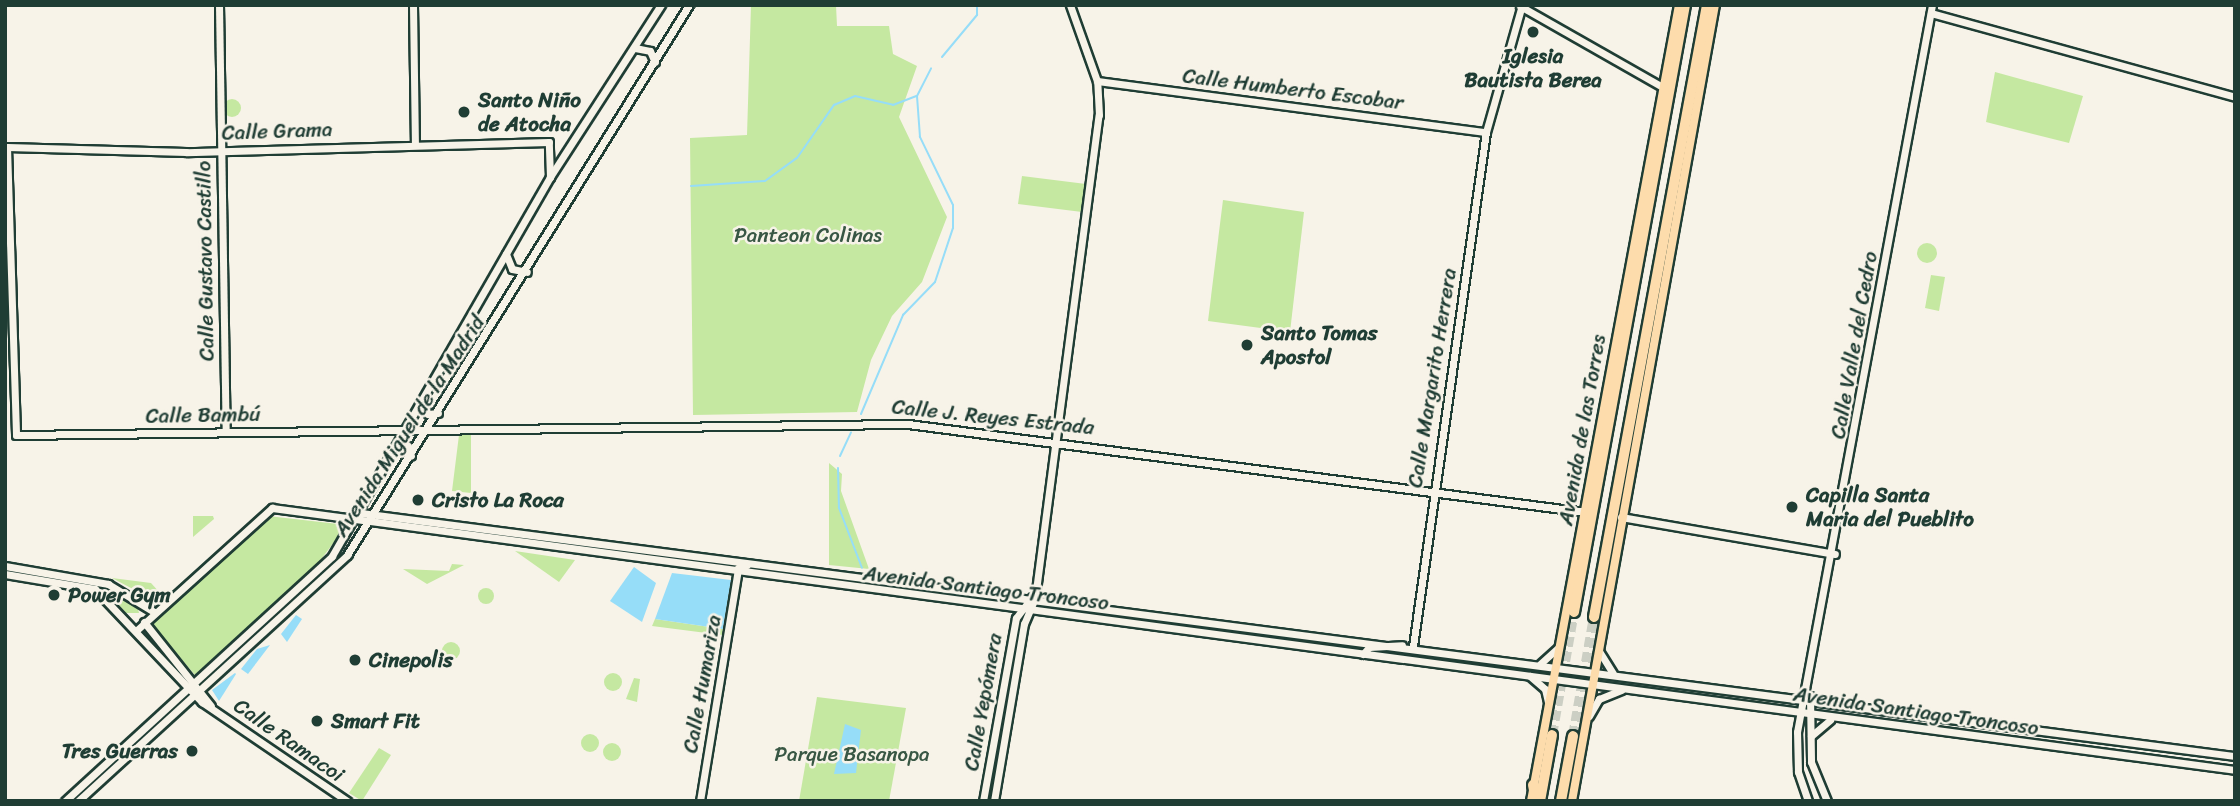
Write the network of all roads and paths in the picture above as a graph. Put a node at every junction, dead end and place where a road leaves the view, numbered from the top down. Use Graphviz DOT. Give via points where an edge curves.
graph roads {
  1 [pos="219,5"];
  2 [pos="413,5"];
  3 [pos="661,5"];
  4 [pos="689,5"];
  5 [pos="1070,5"];
  6 [pos="1679,5"];
  7 [pos="1685,5"];
  8 [pos="1707,5"];
  9 [pos="1715,5"];
  10 [pos="1524,6"];
  11 [pos="1932,9"];
  12 [pos="635,48"];
  13 [pos="655,62"];
  14 [pos="1097,81"];
  15 [pos="1666,89"];
  16 [pos="2235,97"];
  17 [pos="1486,132"];
  18 [pos="415,145"];
  19 [pos="220,150"];
  20 [pos="550,177"];
  21 [pos="1646,228"];
  22 [pos="1663,239"];
  23 [pos="506,254"];
  24 [pos="527,272"];
  25 [pos="1637,277"];
  26 [pos="1654,286"];
  27 [pos="421,401"];
  28 [pos="416,410"];
  29 [pos="438,413"];
  30 [pos="1630,419"];
  31 [pos="429,428"];
  32 [pos="391,429"];
  33 [pos="406,429"];
  34 [pos="226,432"];
  35 [pos="16,435"];
  36 [pos="1057,441"];
  37 [pos="397,444"];
  38 [pos="1633,444"];
  39 [pos="419,445"];
  40 [pos="411,456"];
  41 [pos="1601,472"];
  42 [pos="1433,491"];
  43 [pos="1587,508"];
  44 [pos="373,515"];
  45 [pos="358,517"];
  46 [pos="1621,517"];
  47 [pos="368,523"];
  48 [pos="498,531"];
  49 [pos="454,537"];
  50 [pos="1835,554"];
  51 [pos="5,566"];
  52 [pos="786,566"];
  53 [pos="5,574"];
  54 [pos="738,574"];
  55 [pos="1008,595"];
  56 [pos="1034,596"];
  57 [pos="1020,610"];
  58 [pos="1029,611"];
  59 [pos="154,612"];
  60 [pos="1574,612"];
  61 [pos="1594,617"];
  62 [pos="1024,624"];
  63 [pos="141,626"];
  64 [pos="1402,644"];
  65 [pos="1413,646"];
  66 [pos="1559,646"];
  67 [pos="1598,648"];
  68 [pos="1442,650"];
  69 [pos="1363,654"];
  70 [pos="1540,664"];
  71 [pos="1438,665"];
  72 [pos="1555,666"];
  73 [pos="1595,671"];
  74 [pos="1527,674"];
  75 [pos="1613,674"];
  76 [pos="1552,678"];
  77 [pos="196,682"];
  78 [pos="1588,682"];
  79 [pos="1695,685"];
  80 [pos="189,688"];
  81 [pos="202,688"];
  82 [pos="1628,688"];
  83 [pos="1740,691"];
  84 [pos="1668,695"];
  85 [pos="195,696"];
  86 [pos="1808,700"];
  87 [pos="1549,703"];
  88 [pos="1730,704"];
  89 [pos="212,708"];
  90 [pos="1786,711"];
  91 [pos="1806,714"];
  92 [pos="1837,718"];
  93 [pos="1585,723"];
  94 [pos="1552,735"];
  95 [pos="1573,736"];
  96 [pos="1797,736"];
  97 [pos="1810,739"];
  98 [pos="2235,757"];
  99 [pos="2235,770"];
  100 [pos="1533,785"];
  101 [pos="65,801"];
  102 [pos="78,801"];
  103 [pos="347,801"];
  104 [pos="700,801"];
  105 [pos="983,801"];
  106 [pos="994,801"];
  107 [pos="1536,801"];
  108 [pos="1561,801"];
  109 [pos="1572,801"];
  110 [pos="1808,801"];
  111 [pos="1827,801"];
  1 -- 19 [label="street, Calle Gustavo Castillo"];
  2 -- 18 [label="street"];
  3 -- 12 [label="street, Avenida Miguel de la Madrid"];
  4 -- 13 [label="street, Avenida Miguel de la Madrid"];
  5 -- 14 [label="street, Calle Yepómera"];
  6 -- 15 [label="main road, Avenida de las Torres"];
  7 -- 15 [label="highway, Avenida de las Torres"];
  8 -- 22 [label="highway"];
  9 -- 38 [label="main road"];
  10 -- 15 [label="street"];
  10 -- 17 [label="street, Calle Margarito Herrera"];
  11 -- 16 [label="street"];
  11 -- 50 [label="street, Calle Valle del Cedro"];
  12 -- 13 [label="street" via="650,51"];
  12 -- 20 [label="street, Avenida Miguel de la Madrid"];
  13 -- 24 [label="street, Avenida Miguel de la Madrid"];
  14 -- 17 [label="street, Calle Humberto Escobar"];
  14 -- 36 [label="street, Calle Yepómera" via="1099,116"];
  15 -- 21 [label="highway, Avenida de las Torres"];
  15 -- 43 [label="main road, Avenida de las Torres"];
  17 -- 42 [label="street, Calle Margarito Herrera"];
  18 -- 19 [label="street, Calle Grama"];
  18 -- 20 [label="street, Calle Grama" via="549,142"];
  19 -- 34 [label="street, Calle Gustavo Castillo"];
  19 -- 35 [label="street, Calle Grama" via="7,147"];
  20 -- 23 [label="street, Avenida Miguel de la Madrid"];
  21 -- 22 [label="highway" via="1651,240"];
  21 -- 25 [label="highway, Avenida de las Torres"];
  22 -- 26 [label="highway"];
  23 -- 24 [label="street" via="512,269"];
  23 -- 27 [label="street, Avenida Miguel de la Madrid"];
  24 -- 29 [label="street, Avenida Miguel de la Madrid"];
  25 -- 26 [label="highway" via="1649,275"];
  25 -- 41 [label="highway, Avenida de las Torres"];
  26 -- 30 [label="highway"];
  27 -- 28 [label="street, Avenida Miguel de la Madrid"];
  27 -- 29 [label="street" via="425,412"];
  28 -- 31 [label="street" via="417,424"];
  28 -- 33 [label="street, Avenida Miguel de la Madrid"];
  29 -- 31 [label="street, Avenida Miguel de la Madrid"];
  30 -- 38 [label="highway"];
  30 -- 61 [label="highway"];
  31 -- 33 [label="street, Calle J. Reyes Estrada"];
  31 -- 36 [label="street, Calle J. Reyes Estrada" via="867,422"];
  31 -- 39 [label="street, Avenida Miguel de la Madrid"];
  32 -- 33 [label="street, Calle J. Reyes Estrada"];
  32 -- 34 [label="street, Calle Bambú"];
  33 -- 37 [label="street, Avenida Miguel de la Madrid"];
  33 -- 39 [label="street" via="415,432"];
  34 -- 35 [label="street, Calle Bambú"];
  36 -- 42 [label="street, Calle J. Reyes Estrada"];
  36 -- 56 [label="street, Calle Yepómera"];
  37 -- 40 [label="street"];
  37 -- 45 [label="street, Avenida Miguel de la Madrid"];
  38 -- 46 [label="main road"];
  39 -- 40 [label="street, Avenida Miguel de la Madrid"];
  40 -- 44 [label="street, Avenida Miguel de la Madrid"];
  41 -- 43 [label="highway"];
  41 -- 60 [label="highway, Avenida de las Torres"];
  42 -- 43 [label="street, Calle J. Reyes Estrada"];
  42 -- 65 [label="street, Calle Margarito Herrera"];
  43 -- 66 [label="main road, Avenida de las Torres"];
  44 -- 45 [label="street, Avenida Santiago Troncoso"];
  44 -- 47 [label="street, Avenida Miguel de la Madrid"];
  44 -- 48 [label="street, Avenida Santiago Troncoso"];
  45 -- 47 [label="street, Avenida Santiago Troncoso"];
  45 -- 59 [label="street" via="266,509"];
  45 -- 77 [label="street, Avenida Miguel de la Madrid" via="324,566"];
  46 -- 50 [label="street"];
  46 -- 67 [label="main road"];
  47 -- 49 [label="street, Avenida Santiago Troncoso"];
  47 -- 81 [label="street, Avenida Miguel de la Madrid" via="327,579"];
  48 -- 49 [label="street" via="458,530"];
  48 -- 52 [label="street, Avenida Santiago Troncoso"];
  49 -- 54 [label="street, Avenida Santiago Troncoso"];
  50 -- 86 [label="street, Calle Valle del Cedro"];
  51 -- 59 [label="street" via="112,586"];
  52 -- 54 [label="street" via="741,565"];
  52 -- 55 [label="street, Avenida Santiago Troncoso"];
  53 -- 63 [label="street" via="95,589"];
  54 -- 57 [label="street, Avenida Santiago Troncoso"];
  54 -- 104 [label="street, Calle Humariza"];
  55 -- 56 [label="street, Avenida Santiago Troncoso"];
  55 -- 57 [label="street"];
  56 -- 57 [label="street"];
  56 -- 58 [label="street, Calle Yepómera"];
  56 -- 64 [label="street, Avenida Santiago Troncoso"];
  57 -- 58 [label="street, Avenida Santiago Troncoso"];
  57 -- 62 [label="street"];
  57 -- 105 [label="street, Calle Yepómera"];
  58 -- 62 [label="street, Calle Yepómera"];
  58 -- 69 [label="street, Avenida Santiago Troncoso"];
  59 -- 63 [label="street"];
  62 -- 106 [label="street, Calle Yepómera"];
  63 -- 77 [label="street, Calle Ramacoi"];
  63 -- 80 [label="street, Calle Ramacoi"];
  64 -- 65 [label="street, Avenida Santiago Troncoso"];
  64 -- 69 [label="street" via="1369,647"];
  65 -- 68 [label="street, Avenida Santiago Troncoso"];
  66 -- 70 [label="street"];
  66 -- 72 [label="main road, Avenida de las Torres"];
  67 -- 73 [label="main road"];
  67 -- 75 [label="street"];
  68 -- 70 [label="street, Avenida Santiago Troncoso"];
  68 -- 71 [label="street"];
  69 -- 71 [label="street, Avenida Santiago Troncoso"];
  70 -- 72 [label="street, Avenida Santiago Troncoso"];
  71 -- 74 [label="street, Avenida Santiago Troncoso"];
  72 -- 73 [label="street, Avenida Santiago Troncoso"];
  72 -- 76 [label="main road, Avenida de las Torres"];
  73 -- 75 [label="street, Avenida Santiago Troncoso"];
  73 -- 78 [label="main road"];
  74 -- 76 [label="street, Avenida Santiago Troncoso"];
  74 -- 87 [label="street" via="1545,688"];
  75 -- 79 [label="street, Avenida Santiago Troncoso"];
  76 -- 78 [label="street, Avenida Santiago Troncoso"];
  76 -- 87 [label="main road, Avenida de las Torres"];
  77 -- 80 [label="street, Avenida Miguel de la Madrid"];
  77 -- 81 [label="street, Calle Ramacoi"];
  78 -- 82 [label="street, Avenida Santiago Troncoso"];
  78 -- 93 [label="main road"];
  79 -- 83 [label="street, Avenida Santiago Troncoso"];
  79 -- 84 [label="street" via="1674,687"];
  80 -- 85 [label="street, Calle Ramacoi"];
  80 -- 101 [label="street, Avenida Miguel de la Madrid"];
  81 -- 85 [label="street, Avenida Miguel de la Madrid"];
  81 -- 89 [label="street, Calle Ramacoi"];
  82 -- 84 [label="street, Avenida Santiago Troncoso"];
  82 -- 93 [label="street" via="1599,699"];
  83 -- 86 [label="street, Avenida Santiago Troncoso"];
  83 -- 88 [label="street"];
  84 -- 88 [label="street, Avenida Santiago Troncoso"];
  85 -- 89 [label="street, Calle Ramacoi"];
  85 -- 102 [label="street, Avenida Miguel de la Madrid"];
  86 -- 91 [label="street, Calle Valle del Cedro"];
  86 -- 98 [label="street, Avenida Santiago Troncoso"];
  87 -- 100 [label="main road, Avenida de las Torres"];
  88 -- 90 [label="street, Avenida Santiago Troncoso"];
  89 -- 103 [label="street, Calle Ramacoi"];
  90 -- 91 [label="street, Avenida Santiago Troncoso"];
  90 -- 96 [label="street"];
  91 -- 92 [label="street, Avenida Santiago Troncoso"];
  91 -- 96 [label="street"];
  91 -- 97 [label="street"];
  92 -- 97 [label="street"];
  92 -- 99 [label="street, Avenida Santiago Troncoso"];
  93 -- 109 [label="main road"];
  94 -- 107 [label="highway"];
  95 -- 108 [label="highway"];
  96 -- 97 [label="street"];
  96 -- 110 [label="street"];
  97 -- 111 [label="street"];
  100 -- 107 [label="highway"];
}
